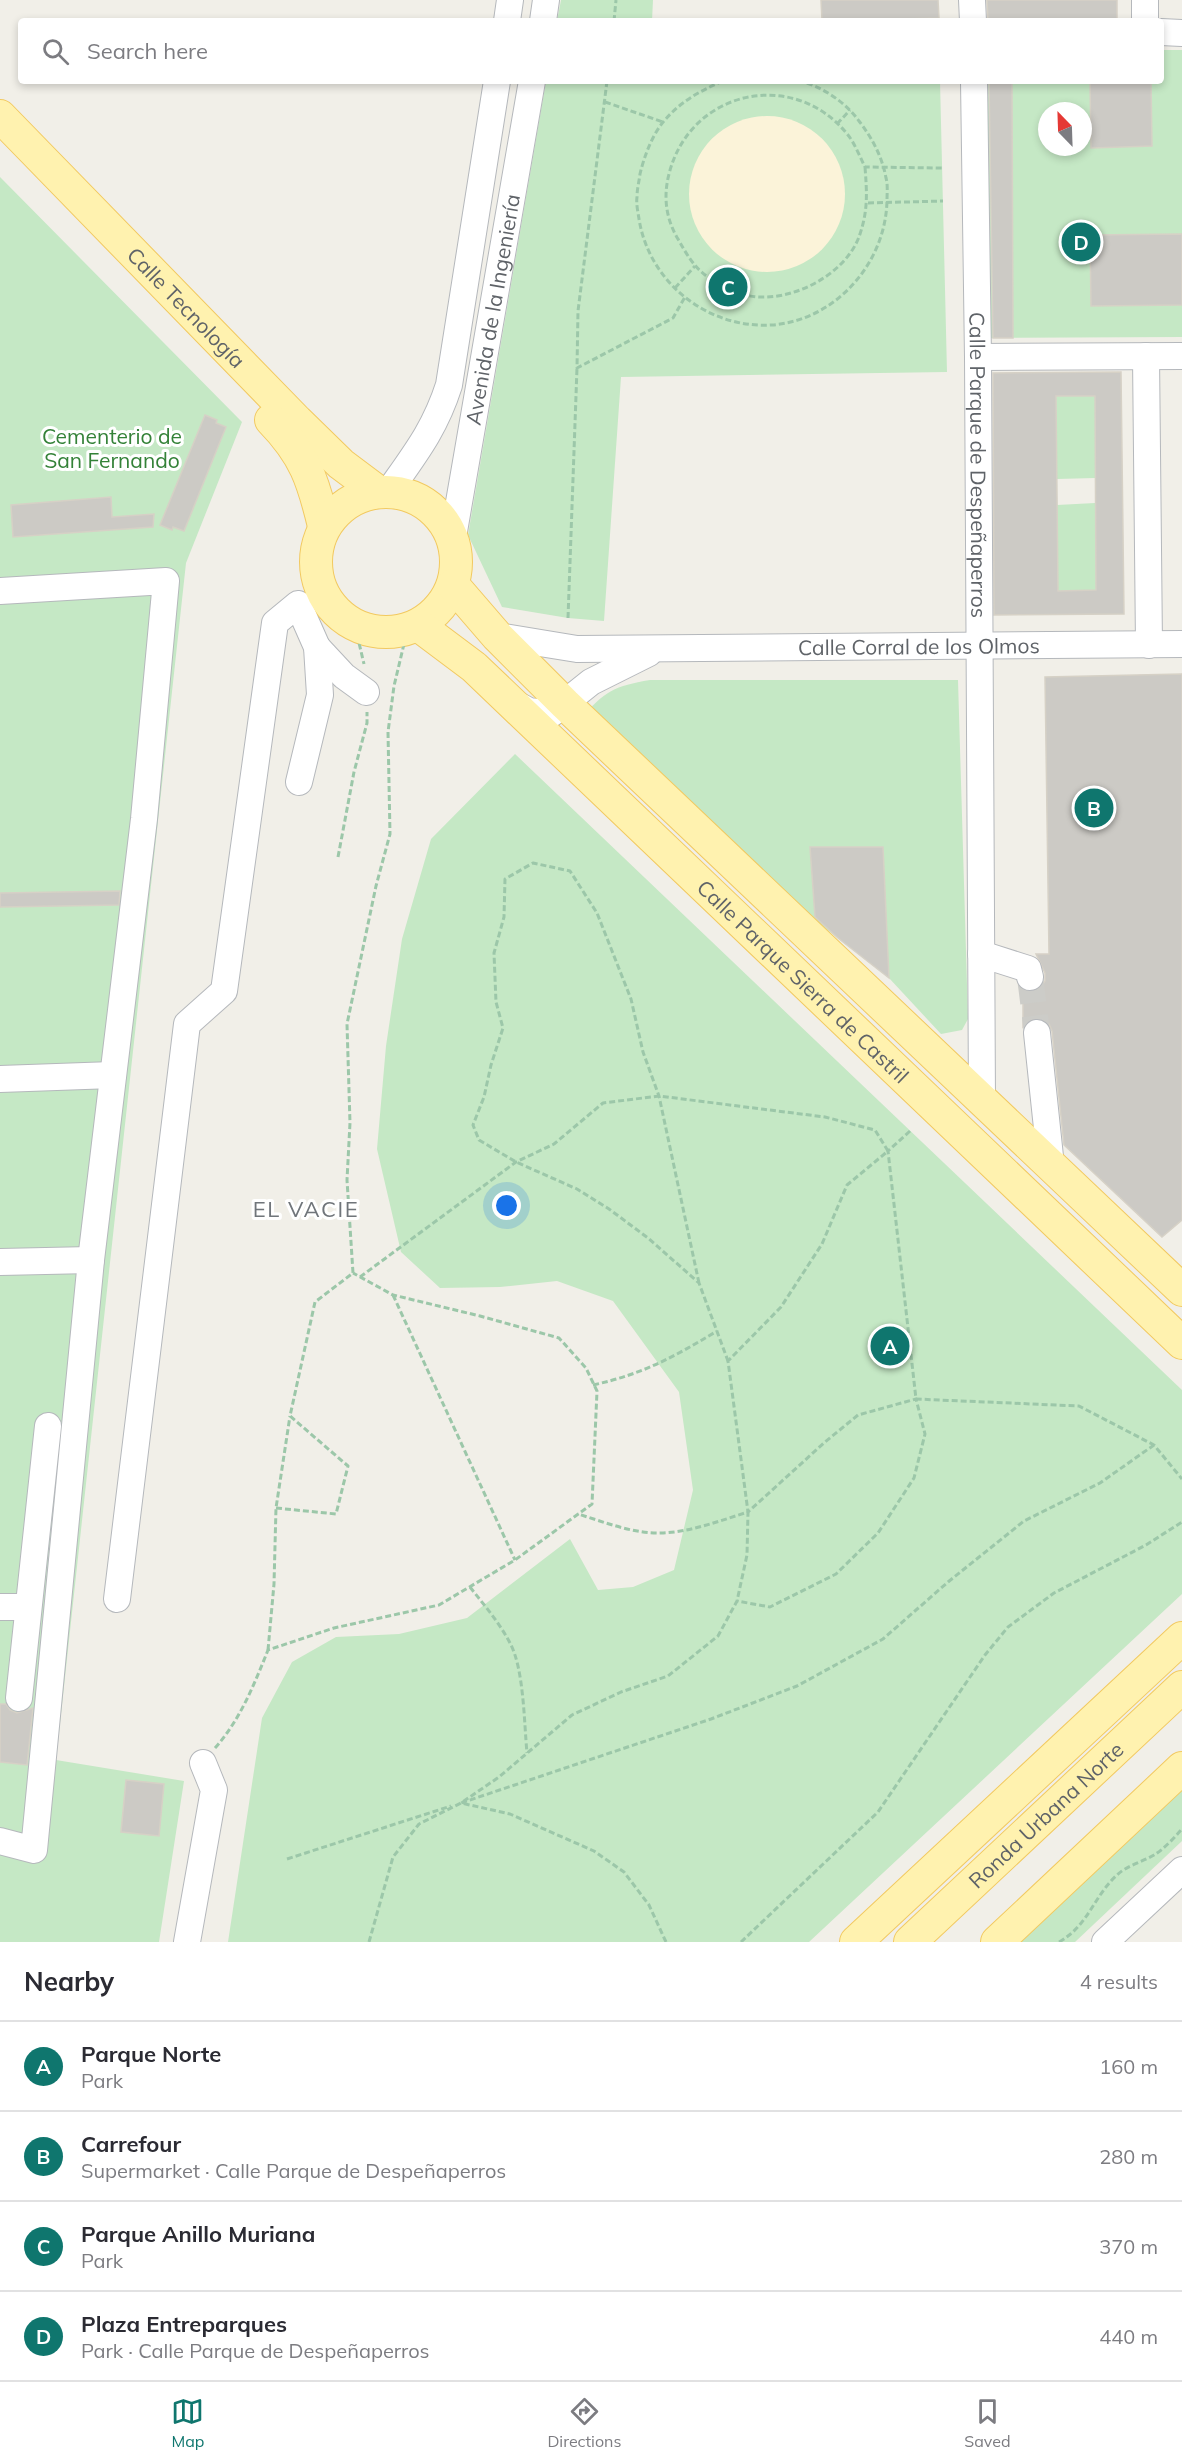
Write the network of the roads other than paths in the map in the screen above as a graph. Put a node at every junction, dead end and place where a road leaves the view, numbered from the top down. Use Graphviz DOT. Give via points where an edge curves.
graph roads {
  1 [pos="510,0"];
  2 [pos="546,0"];
  3 [pos="972,0"];
  4 [pos="1145,0"];
  5 [pos="507,18"];
  6 [pos="543,18"];
  7 [pos="973,18"];
  8 [pos="1145,18"];
  9 [pos="1164,32"];
  10 [pos="1182,33"];
  11 [pos="497,84"];
  12 [pos="531,84"];
  13 [pos="974,84"];
  14 [pos="0,116"];
  15 [pos="0,147"];
  16 [pos="1146,356"];
  17 [pos="1182,356"];
  18 [pos="978,357"];
  19 [pos="383,491"];
  20 [pos="324,526"];
  21 [pos="453,537"];
  22 [pos="453,585"];
  23 [pos="0,591"];
  24 [pos="413,627"];
  25 [pos="497,636"];
  26 [pos="1182,644"];
  27 [pos="1149,645"];
  28 [pos="980,646"];
  29 [pos="317,647"];
  30 [pos="657,650"];
  31 [pos="366,692"];
  32 [pos="508,700"];
  33 [pos="565,704"];
  34 [pos="299,782"];
  35 [pos="981,954"];
  36 [pos="1030,977"];
  37 [pos="1037,1033"];
  38 [pos="113,1075"];
  39 [pos="0,1079"];
  40 [pos="982,1100"];
  41 [pos="1051,1166"];
  42 [pos="91,1260"];
  43 [pos="0,1262"];
  44 [pos="1182,1290"];
  45 [pos="1182,1343"];
  46 [pos="48,1426"];
  47 [pos="117,1599"];
  48 [pos="27,1606"];
  49 [pos="0,1607"];
  50 [pos="1182,1638"];
  51 [pos="1182,1687"];
  52 [pos="10,1697"];
  53 [pos="48,1701"];
  54 [pos="1182,1717"];
  55 [pos="203,1763"];
  56 [pos="1182,1768"];
  57 [pos="0,1841"];
  58 [pos="1182,1870"];
  59 [pos="187,1942"];
  60 [pos="856,1942"];
  61 [pos="910,1942"];
  62 [pos="941,1942"];
  63 [pos="997,1942"];
  64 [pos="1105,1942"];
  1 -- 5 [label="street"];
  2 -- 6 [label="street"];
  3 -- 7 [label="street"];
  4 -- 8 [label="street"];
  9 -- 10 [label="street"];
  11 -- 19 [label="street, Avenida de la Ingeniería" via="449,385 439,415 421,446"];
  12 -- 21 [label="street, Avenida de la Ingeniería"];
  13 -- 18 [label="street, Calle Parque de Despeñaperros"];
  14 -- 19 [label="main road, Calle Tecnología" via="297,421 341,464"];
  15 -- 20 [label="main road, Calle Tecnología" via="289,439 313,481"];
  16 -- 17 [label="street"];
  16 -- 18 [label="street"];
  16 -- 27 [label="street"];
  18 -- 28 [label="street, Calle Parque de Despeñaperros"];
  19 -- 20 [label="main road" via="346,502"];
  19 -- 21 [label="main road" via="416,497 438,513"];
  20 -- 24 [label="main road" via="314,564 326,601 355,626 378,632"];
  21 -- 22 [label="main road" via="457,561"];
  22 -- 24 [label="main road" via="440,608"];
  22 -- 25 [label="main road, Calle Parque Sierra de Castril"];
  23 -- 38 [label="street" via="166,581 144,819"];
  24 -- 32 [label="main road, Calle Parque Sierra de Castril" via="474,667"];
  25 -- 30 [label="street, Calle Corral de los Olmos" via="577,649"];
  25 -- 33 [label="main road, Calle Parque Sierra de Castril"];
  26 -- 27 [label="street, Calle Corral de los Olmos"];
  27 -- 28 [label="street, Calle Corral de los Olmos"];
  28 -- 30 [label="street, Calle Corral de los Olmos"];
  28 -- 35 [label="street, Calle Parque de Despeñaperros"];
  29 -- 31 [label="street" via="344,676"];
  29 -- 34 [label="street" via="320,695"];
  29 -- 47 [label="street" via="298,604 275,623 224,991 187,1024"];
  30 -- 33 [label="street" via="591,682"];
  32 -- 33 [label="street" via="529,711 550,714"];
  32 -- 45 [label="main road, Calle Parque Sierra de Castril"];
  33 -- 40 [label="main road, Calle Parque Sierra de Castril"];
  35 -- 36 [label="street" via="1028,969"];
  35 -- 40 [label="street, Calle Parque de Despeñaperros"];
  37 -- 41 [label="street"];
  38 -- 39 [label="street"];
  38 -- 42 [label="street"];
  40 -- 41 [label="main road, Calle Parque Sierra de Castril"];
  41 -- 44 [label="main road, Calle Parque Sierra de Castril"];
  42 -- 43 [label="street"];
  42 -- 53 [label="street"];
  46 -- 48 [label="street"];
  48 -- 49 [label="street"];
  48 -- 52 [label="street"];
  50 -- 60 [label="main road"];
  51 -- 61 [label="main road, Ronda Urbana Norte"];
  52 -- 53 [label="street"];
  53 -- 57 [label="street" via="34,1850"];
  54 -- 62 [label="main road, Ronda Urbana Norte"];
  55 -- 59 [label="street" via="214,1790"];
  56 -- 63 [label="main road"];
  58 -- 64 [label="street"];
}
